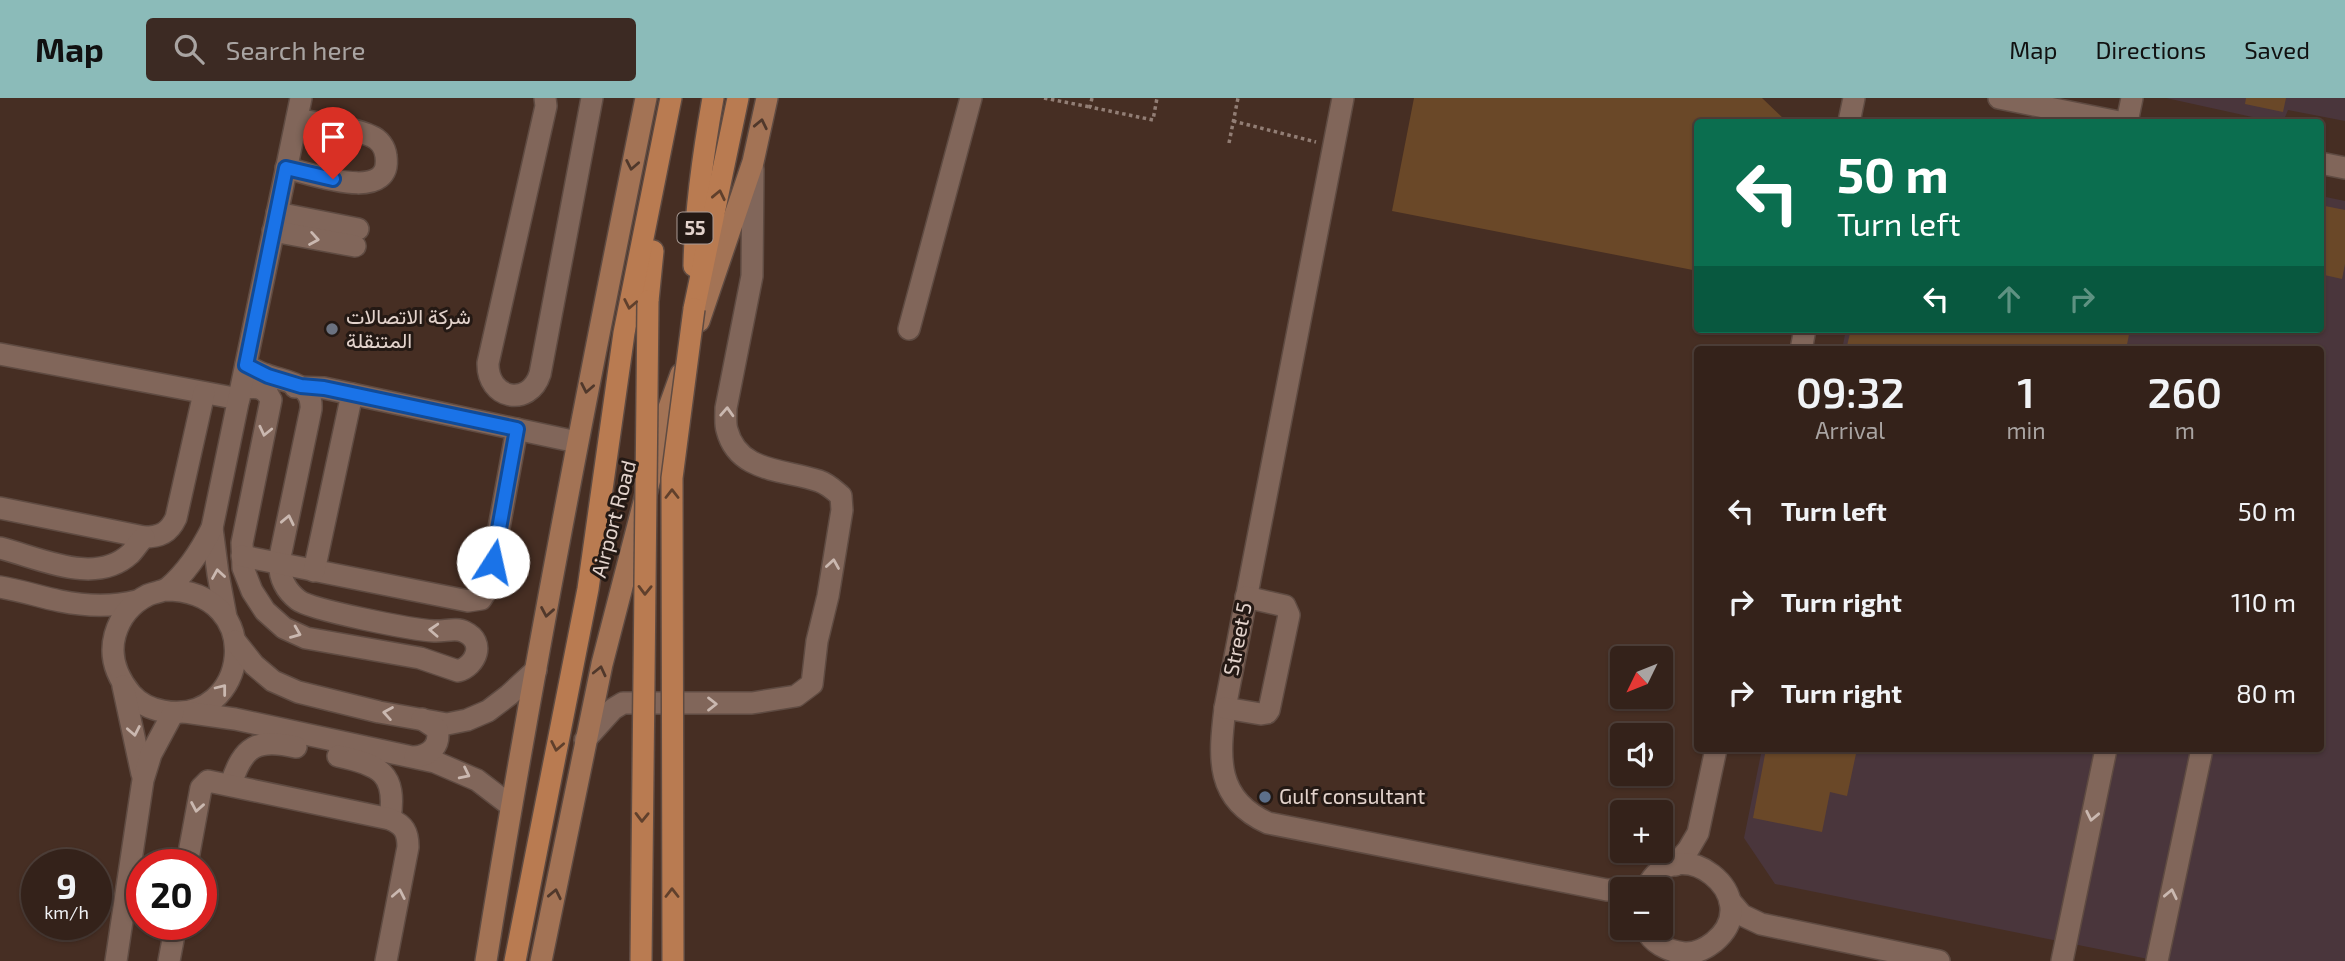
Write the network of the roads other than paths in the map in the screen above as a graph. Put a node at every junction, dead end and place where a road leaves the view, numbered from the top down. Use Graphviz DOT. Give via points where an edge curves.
graph roads {
  1 [pos="545,98"];
  2 [pos="592,98"];
  3 [pos="646,98"];
  4 [pos="671,98"];
  5 [pos="713,98"];
  6 [pos="738,98"];
  7 [pos="767,98"];
  8 [pos="971,98"];
  9 [pos="1343,98"];
  10 [pos="1854,98"];
  11 [pos="1999,98"];
  12 [pos="2132,98"];
  13 [pos="2144,98"];
  14 [pos="299,108"];
  15 [pos="1850,119"];
  16 [pos="2104,119"];
  17 [pos="2128,119"];
  18 [pos="2140,119"];
  19 [pos="663,141"];
  20 [pos="753,162"];
  21 [pos="2324,164"];
  22 [pos="286,168"];
  23 [pos="2345,168"];
  24 [pos="275,222"];
  25 [pos="357,238"];
  26 [pos="694,309"];
  27 [pos="909,329"];
  28 [pos="0,354"];
  29 [pos="246,365"];
  30 [pos="301,386"];
  31 [pos="204,393"];
  32 [pos="240,394"];
  33 [pos="352,394"];
  34 [pos="269,395"];
  35 [pos="198,418"];
  36 [pos="233,425"];
  37 [pos="517,429"];
  38 [pos="576,442"];
  39 [pos="0,508"];
  40 [pos="212,528"];
  41 [pos="144,537"];
  42 [pos="0,548"];
  43 [pos="242,556"];
  44 [pos="279,563"];
  45 [pos="314,571"];
  46 [pos="0,587"];
  47 [pos="165,590"];
  48 [pos="1246,597"];
  49 [pos="137,601"];
  50 [pos="88,605"];
  51 [pos="227,619"];
  52 [pos="114,637"];
  53 [pos="235,641"];
  54 [pos="536,670"];
  55 [pos="122,683"];
  56 [pos="1225,708"];
  57 [pos="178,712"];
  58 [pos="422,719"];
  59 [pos="585,740"];
  60 [pos="322,746"];
  61 [pos="1715,752"];
  62 [pos="2105,752"];
  63 [pos="2201,752"];
  64 [pos="415,757"];
  65 [pos="143,780"];
  66 [pos="231,784"];
  67 [pos="511,806"];
  68 [pos="390,819"];
  69 [pos="1699,834"];
  70 [pos="190,849"];
  71 [pos="1675,865"];
  72 [pos="1712,873"];
  73 [pos="1655,877"];
  74 [pos="1610,890"];
  75 [pos="1730,901"];
  76 [pos="1761,924"];
  77 [pos="1720,937"];
  78 [pos="173,940"];
  79 [pos="1655,944"];
  80 [pos="1687,957"];
  81 [pos="116,961"];
  82 [pos="169,961"];
  83 [pos="386,961"];
  84 [pos="486,961"];
  85 [pos="515,961"];
  86 [pos="541,961"];
  87 [pos="641,961"];
  88 [pos="673,961"];
  89 [pos="1939,961"];
  90 [pos="2063,961"];
  91 [pos="2157,961"];
  1 -- 2 [label="street" via="488,363 493,385 513,396 533,388 540,374"];
  3 -- 38 [label="main road, one-way"];
  4 -- 19 [label="highway"];
  5 -- 26 [label="highway, 55" via="695,225"];
  26 -- 6 [label="highway, one-way"];
  20 -- 7 [label="main road, Airport Road / 55, one-way"];
  8 -- 27 [label="street"];
  9 -- 48 [label="street, Street 5"];
  10 -- 15 [label="street"];
  11 -- 16 [label="street"];
  12 -- 17 [label="street"];
  13 -- 18 [label="street"];
  14 -- 22 [label="street"];
  14 -- 22 [label="street" via="370,135 383,146 386,162 379,177 365,184"];
  19 -- 85 [label="highway, one-way" via="624,333 588,589"];
  19 -- 87 [label="highway, one-way, bridge" via="648,301"];
  59 -- 20 [label="main road, Airport Road / 55, one-way" via="667,414"];
  59 -- 20 [label="street, one-way" via="623,703 752,704 796,696 813,684 841,496 818,480 754,465 736,450 726,429 751,276"];
  21 -- 23 [label="street"];
  22 -- 24 [label="street"];
  24 -- 25 [label="street"];
  24 -- 29 [label="street"];
  88 -- 26 [label="highway, one-way, bridge" via="672,478"];
  28 -- 31 [label="street"];
  29 -- 30 [label="street"];
  29 -- 32 [label="street"];
  30 -- 33 [label="street"];
  30 -- 34 [label="street"];
  44 -- 30 [label="street, one-way" via="312,404"];
  31 -- 32 [label="street"];
  31 -- 35 [label="street"];
  32 -- 34 [label="street" via="261,388"];
  32 -- 36 [label="street"];
  33 -- 37 [label="street"];
  33 -- 45 [label="street"];
  34 -- 43 [label="street, one-way" via="271,406 243,531"];
  35 -- 36 [label="street"];
  35 -- 41 [label="street" via="176,518 165,533"];
  36 -- 40 [label="street"];
  37 -- 38 [label="street"];
  37 -- 45 [label="street" via="488,588 481,599 468,601"];
  38 -- 54 [label="main road, one-way"];
  39 -- 41 [label="street"];
  40 -- 47 [label="street" via="192,561"];
  51 -- 40 [label="street, one-way"];
  41 -- 42 [label="street" via="129,554 100,569 84,570"];
  43 -- 44 [label="street"];
  43 -- 44 [label="street, one-way" via="258,602 295,634 420,658 458,671 475,660 474,639 463,631 427,630 302,603 285,586"];
  44 -- 45 [label="street"];
  46 -- 50 [label="street"];
  47 -- 49 [label="street"];
  47 -- 51 [label="street" via="201,595"];
  48 -- 56 [label="street, Street 5"];
  48 -- 56 [label="street" via="1286,606 1289,615 1267,713"];
  49 -- 50 [label="street"];
  49 -- 52 [label="street"];
  50 -- 52 [label="street" via="104,619"];
  51 -- 53 [label="street"];
  52 -- 55 [label="street" via="115,668"];
  57 -- 53 [label="street, one-way" via="199,708 225,688 236,657"];
  58 -- 53 [label="street, one-way" via="298,692 273,681"];
  54 -- 58 [label="street" via="478,716 447,724"];
  54 -- 67 [label="main road"];
  55 -- 57 [label="street" via="135,699 153,709"];
  55 -- 65 [label="street, one-way"];
  56 -- 74 [label="street, Street 5" via="1221,763 1226,782 1255,817"];
  57 -- 60 [label="street" via="235,719"];
  57 -- 65 [label="street" via="151,754"];
  58 -- 64 [label="street" via="437,729 438,742 430,752"];
  86 -- 59 [label="main road, Airport Road / 55, one-way"];
  60 -- 64 [label="street"];
  60 -- 66 [label="street" via="257,745 242,757"];
  60 -- 68 [label="street" via="368,763 383,774 393,798"];
  61 -- 69 [label="street"];
  62 -- 90 [label="street, one-way"];
  91 -- 63 [label="street, one-way"];
  64 -- 67 [label="street, one-way" via="477,780"];
  65 -- 81 [label="street"];
  66 -- 68 [label="street"];
  66 -- 70 [label="street, one-way" via="208,780 201,788"];
  67 -- 84 [label="main road"];
  83 -- 68 [label="street, one-way" via="408,847 406,830"];
  69 -- 71 [label="street, Street 5"];
  69 -- 72 [label="street"];
  71 -- 72 [label="street" via="1694,865"];
  71 -- 73 [label="street, Street 5"];
  72 -- 75 [label="street"];
  75 -- 76 [label="street" via="1742,915"];
  75 -- 77 [label="street" via="1729,920"];
  76 -- 77 [label="street"];
  76 -- 89 [label="street"];
  77 -- 80 [label="street"];
  78 -- 82 [label="street"];
  79 -- 80 [label="street"];
}
